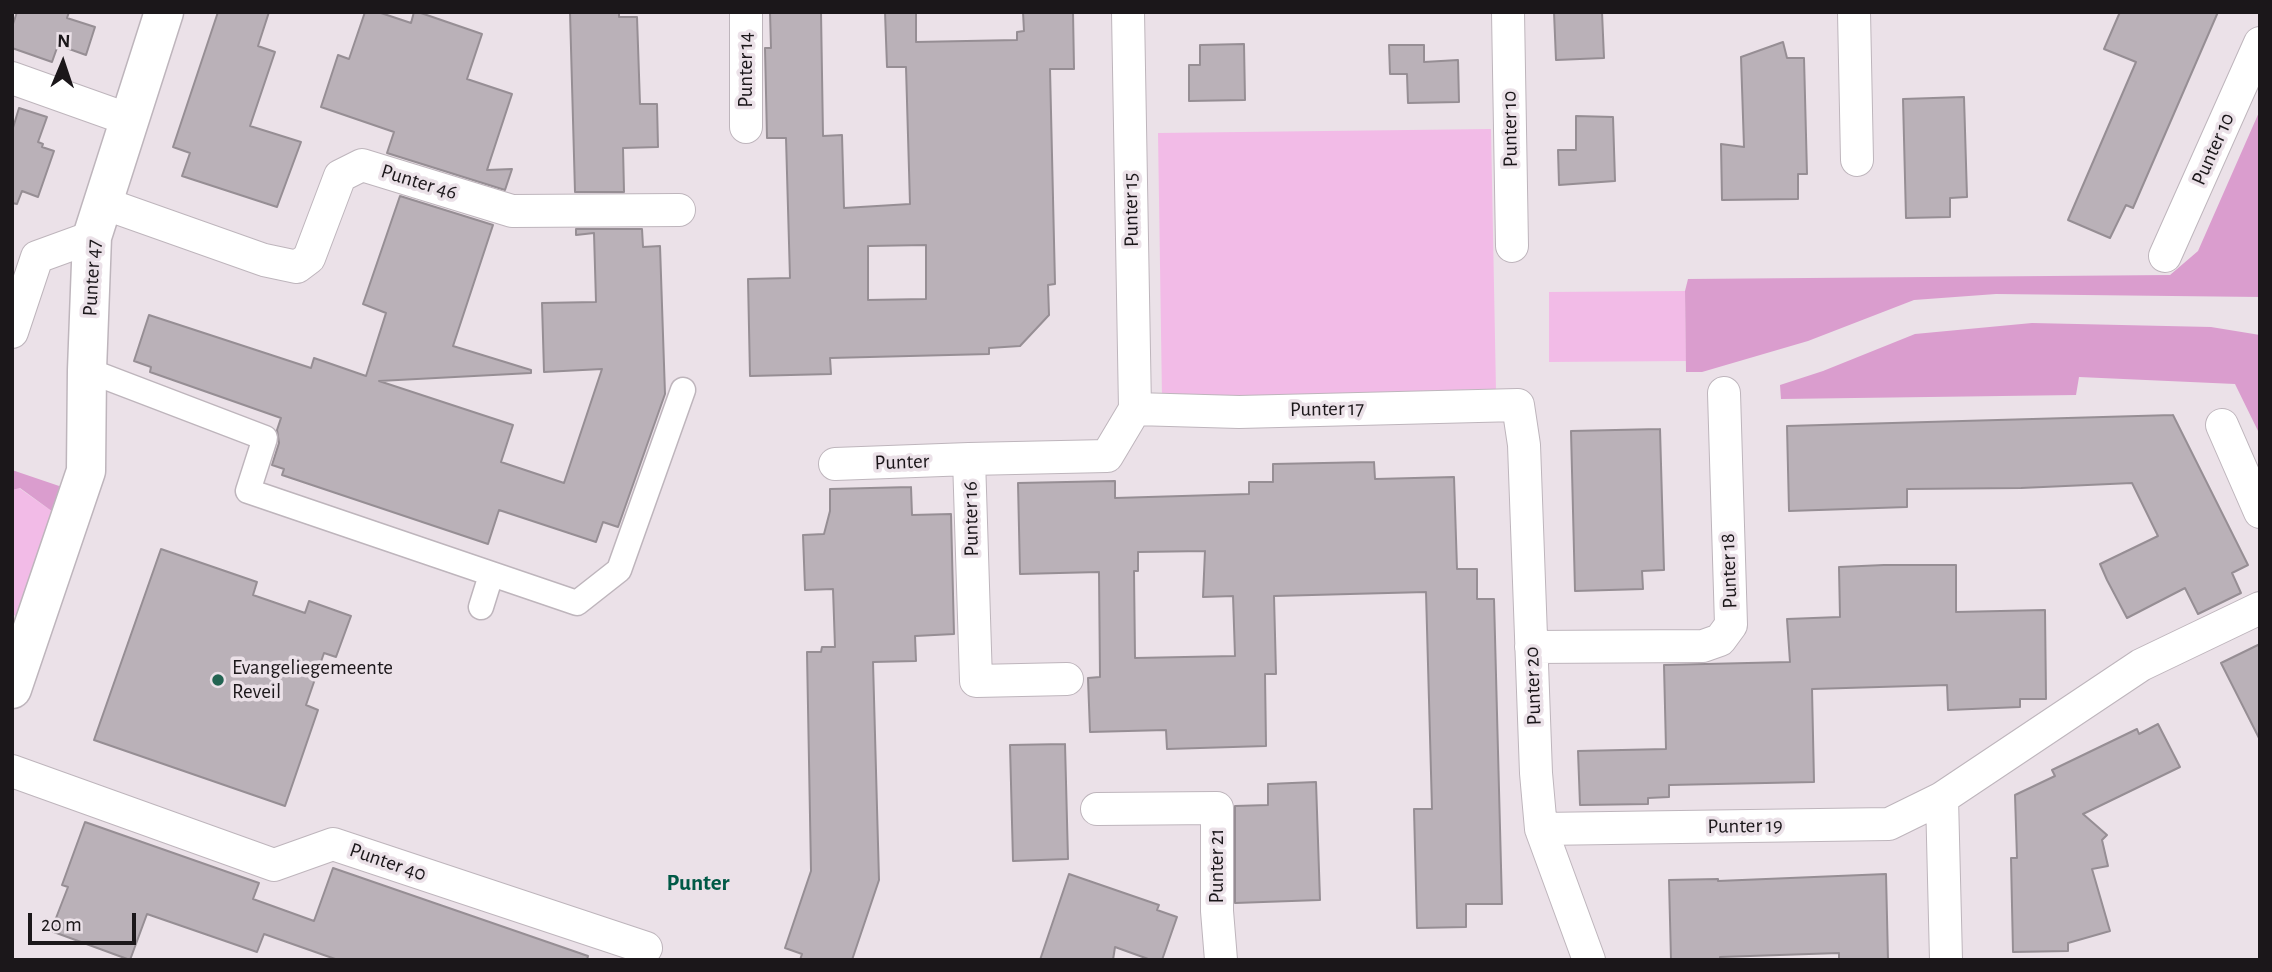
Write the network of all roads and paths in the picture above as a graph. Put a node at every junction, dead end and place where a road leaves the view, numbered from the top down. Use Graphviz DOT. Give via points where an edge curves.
graph roads {
  1 [pos="164,12"];
  2 [pos="746,12"];
  3 [pos="1128,12"];
  4 [pos="1508,12"];
  5 [pos="1854,12"];
  6 [pos="2260,43"];
  7 [pos="12,78"];
  8 [pos="130,120"];
  9 [pos="746,127"];
  10 [pos="1857,160"];
  11 [pos="680,210"];
  12 [pos="97,220"];
  13 [pos="1512,246"];
  14 [pos="2165,256"];
  15 [pos="12,332"];
  16 [pos="87,370"];
  17 [pos="683,390"];
  18 [pos="1724,393"];
  19 [pos="1518,405"];
  20 [pos="1135,409"];
  21 [pos="2222,425"];
  22 [pos="969,459"];
  23 [pos="835,464"];
  24 [pos="2260,512"];
  25 [pos="491,575"];
  26 [pos="481,607"];
  27 [pos="2260,608"];
  28 [pos="1531,647"];
  29 [pos="1067,679"];
  30 [pos="12,689"];
  31 [pos="12,771"];
  32 [pos="1942,798"];
  33 [pos="1097,809"];
  34 [pos="1541,829"];
  35 [pos="646,948"];
  36 [pos="1221,960"];
  37 [pos="1589,960"];
  38 [pos="1946,960"];
  1 -- 8 [label="street, Punter 47"];
  2 -- 9 [label="street, Punter 14"];
  3 -- 20 [label="street, Punter 15"];
  4 -- 13 [label="street, Punter 10"];
  5 -- 10 [label="street"];
  6 -- 14 [label="street, Punter 10"];
  7 -- 8 [label="street"];
  8 -- 12 [label="street, Punter 47"];
  11 -- 12 [label="street, Punter 46" via="512,211 362,165 340,176 309,258 297,267"];
  12 -- 15 [label="street" via="37,257"];
  12 -- 16 [label="street, Punter 47"];
  16 -- 25 [label="street" via="265,438 248,491"];
  16 -- 30 [label="street, Punter 47" via="86,471"];
  17 -- 25 [label="street" via="619,570 577,603"];
  18 -- 28 [label="street, Punter 18" via="1731,625 1720,640 1703,646"];
  19 -- 20 [label="street, Punter 17" via="1239,412"];
  19 -- 28 [label="street, Punter 20" via="1524,445"];
  20 -- 22 [label="street, Punter 16" via="1107,456"];
  21 -- 24 [label="street"];
  22 -- 23 [label="street, Punter"];
  22 -- 29 [label="street, Punter 16" via="976,681"];
  25 -- 26 [label="street"];
  27 -- 32 [label="street, Punter 19" via="2141,665"];
  28 -- 34 [label="street, Punter 20"];
  31 -- 35 [label="street, Punter 40" via="274,865 333,844"];
  32 -- 34 [label="street, Punter 19" via="1889,824"];
  32 -- 38 [label="street"];
  33 -- 36 [label="street, Punter 21" via="1217,808"];
  34 -- 37 [label="street, Punter 20"];
}
